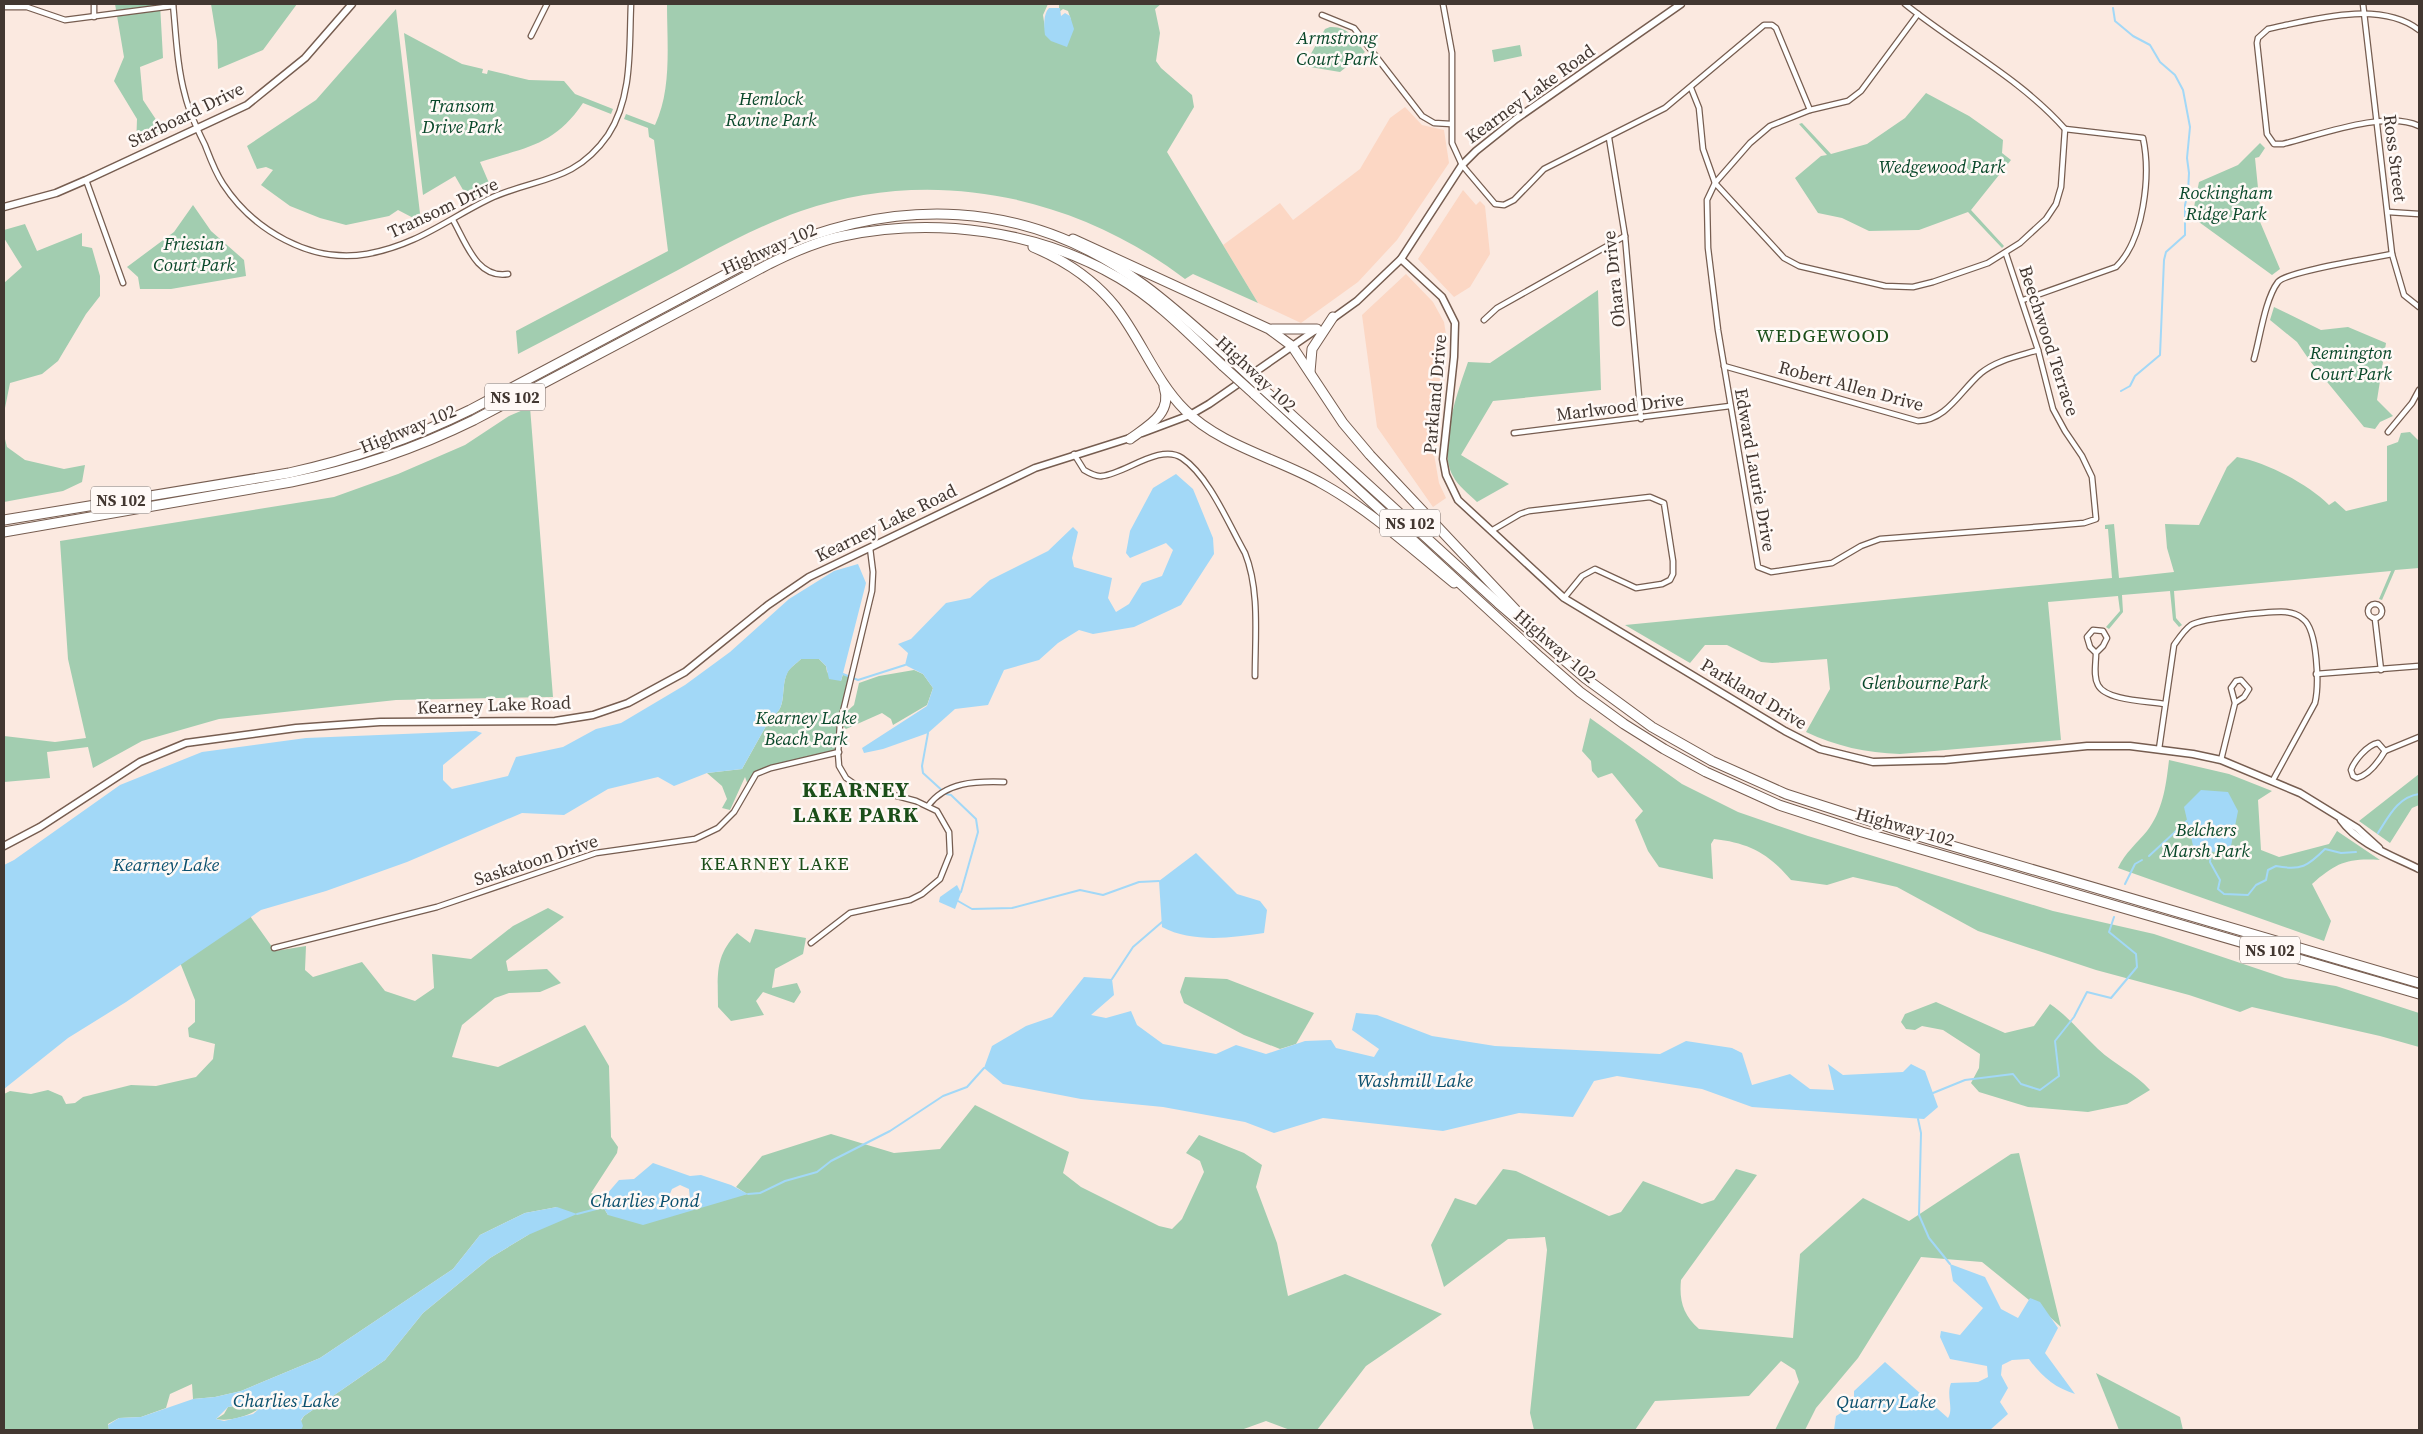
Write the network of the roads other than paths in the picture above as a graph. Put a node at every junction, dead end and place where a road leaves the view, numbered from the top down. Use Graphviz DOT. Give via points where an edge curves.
graph roads {
  1 [pos="94,4"];
  2 [pos="352,4"];
  3 [pos="547,4"];
  4 [pos="631,4"];
  5 [pos="1443,4"];
  6 [pos="1681,4"];
  7 [pos="1905,4"];
  8 [pos="173,5"];
  9 [pos="27,6"];
  10 [pos="2363,6"];
  11 [pos="4,7"];
  12 [pos="1918,14"];
  13 [pos="1322,15"];
  14 [pos="94,17"];
  15 [pos="2419,30"];
  16 [pos="531,36"];
  17 [pos="1692,88"];
  18 [pos="1810,110"];
  19 [pos="2376,121"];
  20 [pos="1451,124"];
  21 [pos="2419,126"];
  22 [pos="197,129"];
  23 [pos="2065,129"];
  24 [pos="1609,138"];
  25 [pos="1462,165"];
  26 [pos="86,180"];
  27 [pos="1714,183"];
  28 [pos="4,207"];
  29 [pos="2388,212"];
  30 [pos="2419,214"];
  31 [pos="453,220"];
  32 [pos="1034,228"];
  33 [pos="997,235"];
  34 [pos="1624,236"];
  35 [pos="2006,254"];
  36 [pos="2392,254"];
  37 [pos="1401,259"];
  38 [pos="508,274"];
  39 [pos="123,283"];
  40 [pos="2023,300"];
  41 [pos="2419,307"];
  42 [pos="1334,317"];
  43 [pos="1484,320"];
  44 [pos="1270,328"];
  45 [pos="1317,329"];
  46 [pos="1292,346"];
  47 [pos="2038,350"];
  48 [pos="2254,359"];
  49 [pos="1724,366"];
  50 [pos="1310,372"];
  51 [pos="1160,378"];
  52 [pos="2419,390"];
  53 [pos="1730,406"];
  54 [pos="1190,415"];
  55 [pos="1641,418"];
  56 [pos="2388,432"];
  57 [pos="1514,433"];
  58 [pos="1130,439"];
  59 [pos="1074,454"];
  60 [pos="7,519"];
  61 [pos="2096,519"];
  62 [pos="1491,531"];
  63 [pos="4,532"];
  64 [pos="870,548"];
  65 [pos="1564,598"];
  66 [pos="2375,619"];
  67 [pos="1520,638"];
  68 [pos="2096,653"];
  69 [pos="1561,658"];
  70 [pos="2419,666"];
  71 [pos="2381,670"];
  72 [pos="2316,674"];
  73 [pos="1255,676"];
  74 [pos="2235,703"];
  75 [pos="2165,704"];
  76 [pos="2419,737"];
  77 [pos="2159,749"];
  78 [pos="2385,751"];
  79 [pos="839,752"];
  80 [pos="2221,760"];
  81 [pos="2273,780"];
  82 [pos="1004,782"];
  83 [pos="928,806"];
  84 [pos="4,846"];
  85 [pos="2419,869"];
  86 [pos="811,943"];
  87 [pos="274,948"];
  88 [pos="2419,983"];
  89 [pos="2419,994"];
  1 -- 14 [label="street"];
  2 -- 22 [label="main road, Starboard Drive" via="305,58 247,105"];
  3 -- 16 [label="street"];
  4 -- 31 [label="street, Transom Drive" via="627,84 618,115 608,134 588,158 558,178 489,199"];
  5 -- 20 [label="street" via="1452,53"];
  6 -- 25 [label="main road, Kearney Lake Road" via="1516,119"];
  7 -- 12 [label="street"];
  8 -- 14 [label="street"];
  8 -- 22 [label="street, Transom Drive" via="179,68"];
  9 -- 11 [label="street"];
  9 -- 14 [label="street" via="61,19"];
  10 -- 15 [label="street" via="2398,15"];
  10 -- 19 [label="street, Ross Street"];
  10 -- 19 [label="street" via="2268,29 2258,38 2267,134 2274,144 2283,144"];
  12 -- 18 [label="street" via="1861,91 1848,101"];
  12 -- 23 [label="street" via="2031,97"];
  13 -- 20 [label="street" via="1354,28 1422,116 1434,123"];
  17 -- 18 [label="street" via="1764,24 1772,25"];
  17 -- 24 [label="street" via="1665,108"];
  17 -- 27 [label="street" via="1699,108 1702,148"];
  18 -- 27 [label="street" via="1770,126"];
  19 -- 21 [label="street" via="2395,120"];
  19 -- 29 [label="street, Ross Street"];
  20 -- 25 [label="street" via="1452,143"];
  22 -- 26 [label="main road, Starboard Drive"];
  22 -- 31 [label="street, Transom Drive" via="222,183 244,210 262,226 308,250 339,255 365,254 415,240"];
  23 -- 35 [label="street" via="2061,187 2056,204 2046,219"];
  23 -- 40 [label="street" via="2143,138 2146,153 2142,210 2135,240 2124,260 2116,267"];
  24 -- 25 [label="street" via="1544,169 1514,200 1504,205 1495,204"];
  24 -- 34 [label="street, Ohara Drive"];
  25 -- 37 [label="main road, Kearney Lake Road"];
  26 -- 28 [label="main road, Starboard Drive" via="56,193"];
  26 -- 39 [label="street"];
  27 -- 35 [label="street" via="1784,258 1799,266 1885,286 1913,287"];
  27 -- 49 [label="street, Edward Laurie Drive" via="1707,200 1708,248"];
  29 -- 30 [label="street"];
  29 -- 36 [label="street, Ross Street"];
  31 -- 38 [label="street" via="480,267 491,274"];
  32 -- 44 [label="highway" via="1089,245"];
  32 -- 60 [label="highway, Highway 102 / NS 102" via="972,216 918,214 865,220 822,231 764,254 426,432 382,448 289,473"];
  32 -- 69 [label="highway, Highway 102 / NS 102, bridge" via="1100,258 1136,280 1184,317"];
  33 -- 51 [label="highway" via="1047,253 1095,285 1115,307"];
  33 -- 63 [label="highway, Highway 102 / NS 102" via="942,228 892,228 817,243 691,303 474,420 386,458 338,473"];
  33 -- 67 [label="highway, Highway 102 / NS 102, bridge" via="1021,238 1053,248 1119,278 1176,322"];
  34 -- 43 [label="street" via="1497,308"];
  34 -- 55 [label="street, Ohara Drive"];
  35 -- 40 [label="street, Beechwood Terrace"];
  36 -- 41 [label="street, Ross Street" via="2404,294"];
  36 -- 48 [label="street" via="2299,272 2279,281"];
  37 -- 42 [label="main road, Kearney Lake Road" via="1357,301"];
  37 -- 62 [label="main road, Parkland Drive" via="1442,297 1455,323 1443,459 1446,475 1458,500"];
  40 -- 47 [label="street, Beechwood Terrace"];
  42 -- 45 [label="main road, Kearney Lake Road"];
  42 -- 50 [label="highway" via="1312,349"];
  44 -- 45 [label="highway"];
  44 -- 46 [label="highway"];
  45 -- 46 [label="main road, Kearney Lake Road"];
  46 -- 50 [label="highway"];
  46 -- 54 [label="main road, Kearney Lake Road"];
  47 -- 49 [label="street, Robert Allen Drive" via="1997,363 1981,373 1940,416 1929,421 1918,421"];
  47 -- 61 [label="street, Beechwood Terrace" via="2053,409 2092,477"];
  49 -- 53 [label="street, Edward Laurie Drive"];
  50 -- 69 [label="highway" via="1343,423 1370,454"];
  51 -- 54 [label="highway"];
  51 -- 58 [label="highway" via="1166,394 1161,414"];
  52 -- 56 [label="street"];
  53 -- 55 [label="street, Marlwood Drive"];
  53 -- 61 [label="street, Edward Laurie Drive" via="1755,555 1758,567 1764,572 1790,571 1832,562 1880,539 2049,526"];
  54 -- 58 [label="main road, Kearney Lake Road"];
  54 -- 67 [label="highway" via="1212,430 1354,502"];
  55 -- 57 [label="street, Marlwood Drive"];
  58 -- 59 [label="main road, Kearney Lake Road"];
  59 -- 64 [label="main road, Kearney Lake Road" via="1035,468"];
  59 -- 73 [label="street" via="1084,470 1102,476 1152,457 1173,454 1185,460 1204,481 1250,565"];
  62 -- 65 [label="main road, Parkland Drive"];
  62 -- 65 [label="street" via="1529,511 1650,497 1664,502 1673,560 1670,580 1636,588 1595,569 1582,576"];
  64 -- 79 [label="street" via="872,591 840,724"];
  64 -- 84 [label="main road, Kearney Lake Road" via="809,577 786,592 667,684 610,709 555,721 380,722 296,728 186,743 140,762 40,827"];
  65 -- 77 [label="main road, Parkland Drive" via="1785,731 1820,749 1850,758 1873,762 1918,761 2087,746"];
  66 -- 71 [label="street"];
  67 -- 89 [label="highway, Highway 102 / NS 102" via="1580,692 1624,724 1706,772 1779,805"];
  68 -- 68 [label="street" via="2087,637 2093,630 2103,631 2107,638"];
  68 -- 75 [label="street" via="2096,676 2103,691 2112,696"];
  69 -- 88 [label="highway, Highway 102 / NS 102" via="1652,727 1712,762 1786,794 1907,833"];
  70 -- 71 [label="street"];
  71 -- 72 [label="street"];
  72 -- 75 [label="street" via="2310,627 2297,614 2280,612 2202,621 2184,631 2174,645"];
  72 -- 81 [label="street" via="2315,704"];
  74 -- 74 [label="street" via="2231,688 2241,680 2249,689"];
  74 -- 80 [label="street"];
  75 -- 77 [label="street"];
  76 -- 78 [label="street"];
  77 -- 80 [label="main road, Parkland Drive"];
  78 -- 78 [label="street" via="2378,743 2373,744 2354,764 2351,774 2357,778 2364,776"];
  79 -- 83 [label="street" via="840,766 853,783"];
  79 -- 87 [label="street, Saskatoon Drive" via="756,774 734,812 704,836 596,853 438,907"];
  80 -- 81 [label="main road, Parkland Drive"];
  81 -- 85 [label="main road, Parkland Drive" via="2340,819 2353,833"];
  82 -- 83 [label="street" via="968,784 943,792"];
  83 -- 86 [label="street" via="940,815 950,838 949,859 940,879 912,899 848,914"];
}
